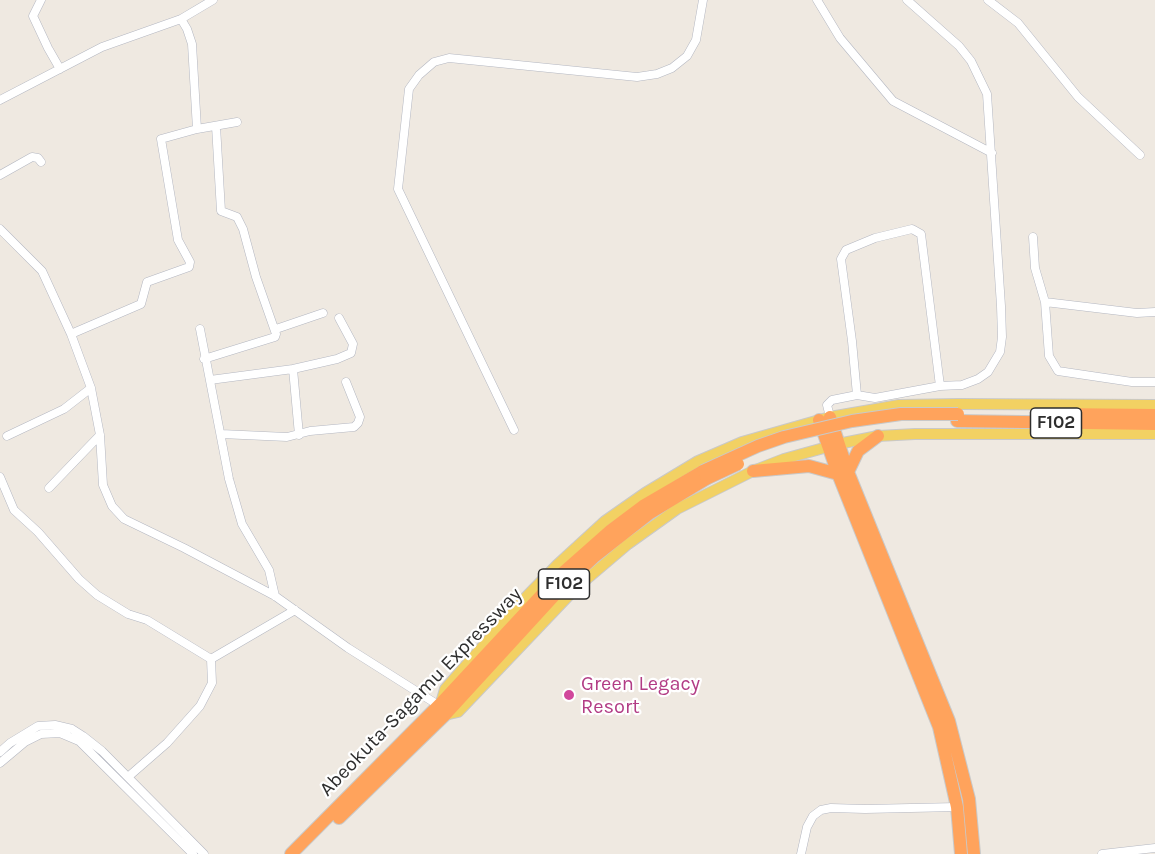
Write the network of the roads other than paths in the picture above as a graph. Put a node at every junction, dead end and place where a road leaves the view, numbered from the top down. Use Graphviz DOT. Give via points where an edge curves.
graph roads {
  1 [pos="41,0"];
  2 [pos="213,0"];
  3 [pos="703,0"];
  4 [pos="817,0"];
  5 [pos="907,0"];
  6 [pos="988,0"];
  7 [pos="181,19"];
  8 [pos="60,69"];
  9 [pos="0,100"];
  10 [pos="237,122"];
  11 [pos="216,126"];
  12 [pos="197,129"];
  13 [pos="992,153"];
  14 [pos="1140,155"];
  15 [pos="41,162"];
  16 [pos="0,175"];
  17 [pos="0,229"];
  18 [pos="1033,237"];
  19 [pos="1045,302"];
  20 [pos="1155,312"];
  21 [pos="323,313"];
  22 [pos="339,318"];
  23 [pos="276,328"];
  24 [pos="200,329"];
  25 [pos="71,334"];
  26 [pos="204,358"];
  27 [pos="292,369"];
  28 [pos="210,380"];
  29 [pos="346,382"];
  30 [pos="1155,382"];
  31 [pos="940,386"];
  32 [pos="91,388"];
  33 [pos="857,396"];
  34 [pos="1155,405"];
  35 [pos="1155,415"];
  36 [pos="958,418"];
  37 [pos="824,419"];
  38 [pos="1155,424"];
  39 [pos="514,430"];
  40 [pos="221,434"];
  41 [pos="1155,434"];
  42 [pos="100,435"];
  43 [pos="299,435"];
  44 [pos="7,436"];
  45 [pos="878,436"];
  46 [pos="833,445"];
  47 [pos="753,471"];
  48 [pos="843,473"];
  49 [pos="0,477"];
  50 [pos="49,488"];
  51 [pos="275,596"];
  52 [pos="295,610"];
  53 [pos="211,659"];
  54 [pos="443,709"];
  55 [pos="0,752"];
  56 [pos="0,763"];
  57 [pos="128,777"];
  58 [pos="966,786"];
  59 [pos="953,789"];
  60 [pos="957,807"];
  61 [pos="1155,848"];
  62 [pos="193,854"];
  63 [pos="204,854"];
  64 [pos="291,854"];
  65 [pos="301,854"];
  66 [pos="801,854"];
  67 [pos="961,854"];
  68 [pos="975,854"];
  69 [pos="1102,854"];
  1 -- 8 [label="street" via="33,16"];
  2 -- 7 [label="street"];
  3 -- 39 [label="street" via="696,40 687,56 657,74 637,77 449,58 434,62 410,89 398,189"];
  4 -- 13 [label="street" via="840,38 893,101"];
  5 -- 13 [label="street" via="971,61 987,94"];
  6 -- 14 [label="street" via="1018,23 1078,97"];
  7 -- 8 [label="street" via="102,47"];
  7 -- 12 [label="street" via="192,44"];
  8 -- 9 [label="street"];
  10 -- 11 [label="street"];
  11 -- 12 [label="street"];
  11 -- 23 [label="street" via="221,211 237,217 243,229"];
  12 -- 25 [label="street" via="161,139 178,240 189,267 147,282 141,304"];
  13 -- 31 [label="street" via="1002,326 1000,352 988,372 978,379 962,385"];
  15 -- 16 [label="street" via="32,157"];
  17 -- 25 [label="street" via="42,271"];
  18 -- 19 [label="street" via="1035,268"];
  19 -- 20 [label="street"];
  19 -- 30 [label="street" via="1049,356 1058,371"];
  21 -- 23 [label="street"];
  22 -- 27 [label="street" via="353,344 351,353"];
  23 -- 26 [label="street" via="275,338"];
  24 -- 26 [label="street"];
  25 -- 32 [label="street"];
  26 -- 28 [label="street"];
  27 -- 28 [label="street"];
  27 -- 43 [label="street"];
  28 -- 40 [label="street"];
  29 -- 43 [label="street" via="360,417 358,423 354,427 310,430"];
  31 -- 33 [label="street" via="875,398"];
  31 -- 33 [label="street" via="921,234 912,229 855,246 846,250 841,259"];
  32 -- 42 [label="street"];
  32 -- 44 [label="street" via="64,408"];
  33 -- 37 [label="street" via="832,400"];
  34 -- 37 [label="main road" via="910,405"];
  35 -- 36 [label="highway, Abeokuta-Sagamu Expressway / F102"];
  36 -- 38 [label="highway, Abeokuta-Sagamu Expressway / F102"];
  36 -- 54 [label="highway, Abeokuta-Sagamu Expressway / F102, bridge" via="836,432 704,475 594,557"];
  37 -- 46 [label="highway"];
  37 -- 54 [label="main road" via="742,442 698,462 605,521 526,597 445,689"];
  40 -- 43 [label="street"];
  40 -- 51 [label="street" via="242,524 269,570"];
  41 -- 45 [label="main road"];
  42 -- 50 [label="street"];
  42 -- 51 [label="street" via="103,485 112,506 124,519"];
  45 -- 46 [label="main road"];
  45 -- 48 [label="highway" via="858,451"];
  46 -- 47 [label="main road"];
  46 -- 48 [label="highway"];
  47 -- 48 [label="highway" via="808,465"];
  47 -- 54 [label="main road" via="677,509 628,544 575,589 458,712"];
  48 -- 58 [label="highway" via="950,721"];
  48 -- 59 [label="highway" via="939,727"];
  49 -- 53 [label="street" via="14,510 97,595"];
  51 -- 52 [label="street"];
  52 -- 53 [label="street"];
  52 -- 54 [label="street"];
  53 -- 57 [label="street" via="212,683 200,706"];
  54 -- 64 [label="highway, Abeokuta-Sagamu Expressway / F102"];
  54 -- 65 [label="highway, Abeokuta-Sagamu Expressway / F102"];
  55 -- 57 [label="street" via="38,726 55,725 83,736"];
  56 -- 62 [label="street" via="41,734 60,733 79,741"];
  57 -- 63 [label="street"];
  58 -- 59 [label="highway"];
  58 -- 68 [label="highway"];
  59 -- 60 [label="highway"];
  60 -- 66 [label="street" via="821,810 807,827"];
  60 -- 67 [label="highway"];
  61 -- 69 [label="street"];
}
